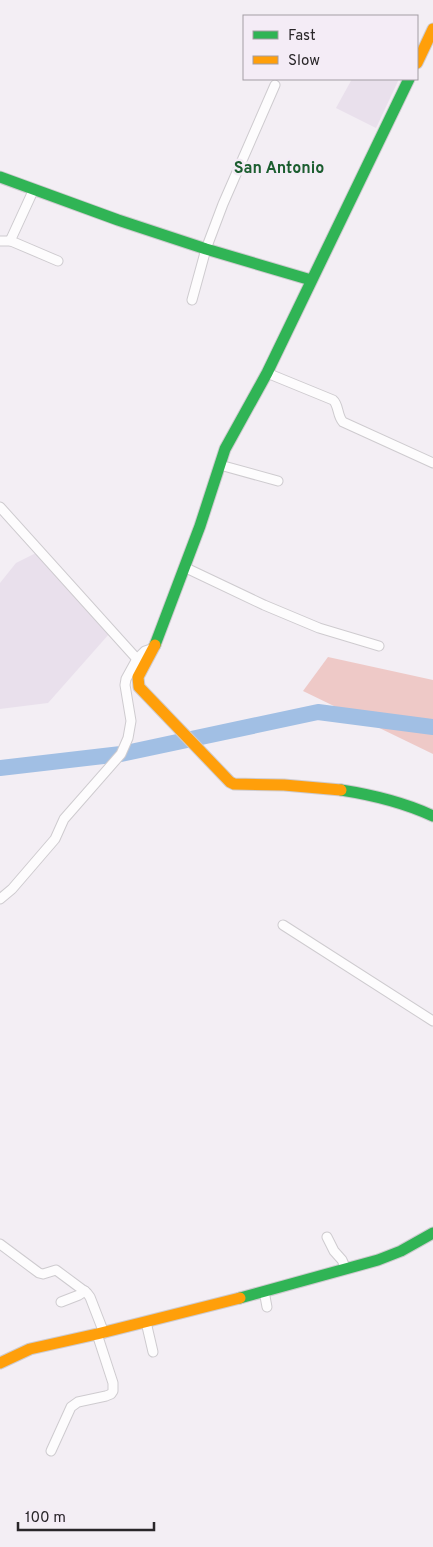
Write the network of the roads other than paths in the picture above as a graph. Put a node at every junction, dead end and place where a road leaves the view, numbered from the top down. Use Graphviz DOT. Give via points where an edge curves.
graph roads {
  1 [pos="433,29"];
  2 [pos="430,42"];
  3 [pos="418,61"];
  4 [pos="409,80"];
  5 [pos="275,86"];
  6 [pos="0,177"];
  7 [pos="34,189"];
  8 [pos="0,241"];
  9 [pos="11,241"];
  10 [pos="206,248"];
  11 [pos="58,261"];
  12 [pos="311,280"];
  13 [pos="192,300"];
  14 [pos="267,373"];
  15 [pos="433,463"];
  16 [pos="220,464"];
  17 [pos="278,481"];
  18 [pos="0,507"];
  19 [pos="184,566"];
  20 [pos="379,646"];
  21 [pos="154,648"];
  22 [pos="137,659"];
  23 [pos="433,816"];
  24 [pos="0,899"];
  25 [pos="283,925"];
  26 [pos="433,1021"];
  27 [pos="433,1233"];
  28 [pos="327,1238"];
  29 [pos="0,1244"];
  30 [pos="346,1269"];
  31 [pos="85,1291"];
  32 [pos="264,1292"];
  33 [pos="61,1302"];
  34 [pos="267,1307"];
  35 [pos="146,1322"];
  36 [pos="101,1334"];
  37 [pos="153,1352"];
  38 [pos="0,1363"];
  39 [pos="51,1451"];
  1 -- 2 [label="street"];
  2 -- 3 [label="street"];
  4 -- 12 [label="street"];
  5 -- 10 [label="street"];
  6 -- 7 [label="street"];
  7 -- 9 [label="street"];
  7 -- 10 [label="street"];
  8 -- 9 [label="street"];
  9 -- 11 [label="street"];
  10 -- 12 [label="street"];
  10 -- 13 [label="street"];
  12 -- 14 [label="street"];
  14 -- 15 [label="street" via="333,400 343,422"];
  14 -- 16 [label="street" via="228,443"];
  16 -- 17 [label="street"];
  16 -- 19 [label="street"];
  18 -- 22 [label="street"];
  19 -- 20 [label="street" via="304,622"];
  19 -- 21 [label="street"];
  21 -- 22 [label="street"];
  21 -- 23 [label="street" via="138,677 139,687 227,780 234,784 293,785 352,792 404,803"];
  22 -- 24 [label="street" via="126,679 131,720 121,754 64,819 55,839 12,890"];
  25 -- 26 [label="street"];
  27 -- 30 [label="street" via="401,1251"];
  28 -- 30 [label="street"];
  29 -- 31 [label="street" via="39,1273 56,1270"];
  30 -- 32 [label="street"];
  31 -- 33 [label="street"];
  31 -- 36 [label="street" via="90,1297"];
  32 -- 34 [label="street"];
  32 -- 35 [label="street"];
  35 -- 36 [label="street"];
  35 -- 37 [label="street"];
  36 -- 38 [label="street" via="30,1349"];
  36 -- 39 [label="street" via="113,1383 112,1392 71,1407"];
}
